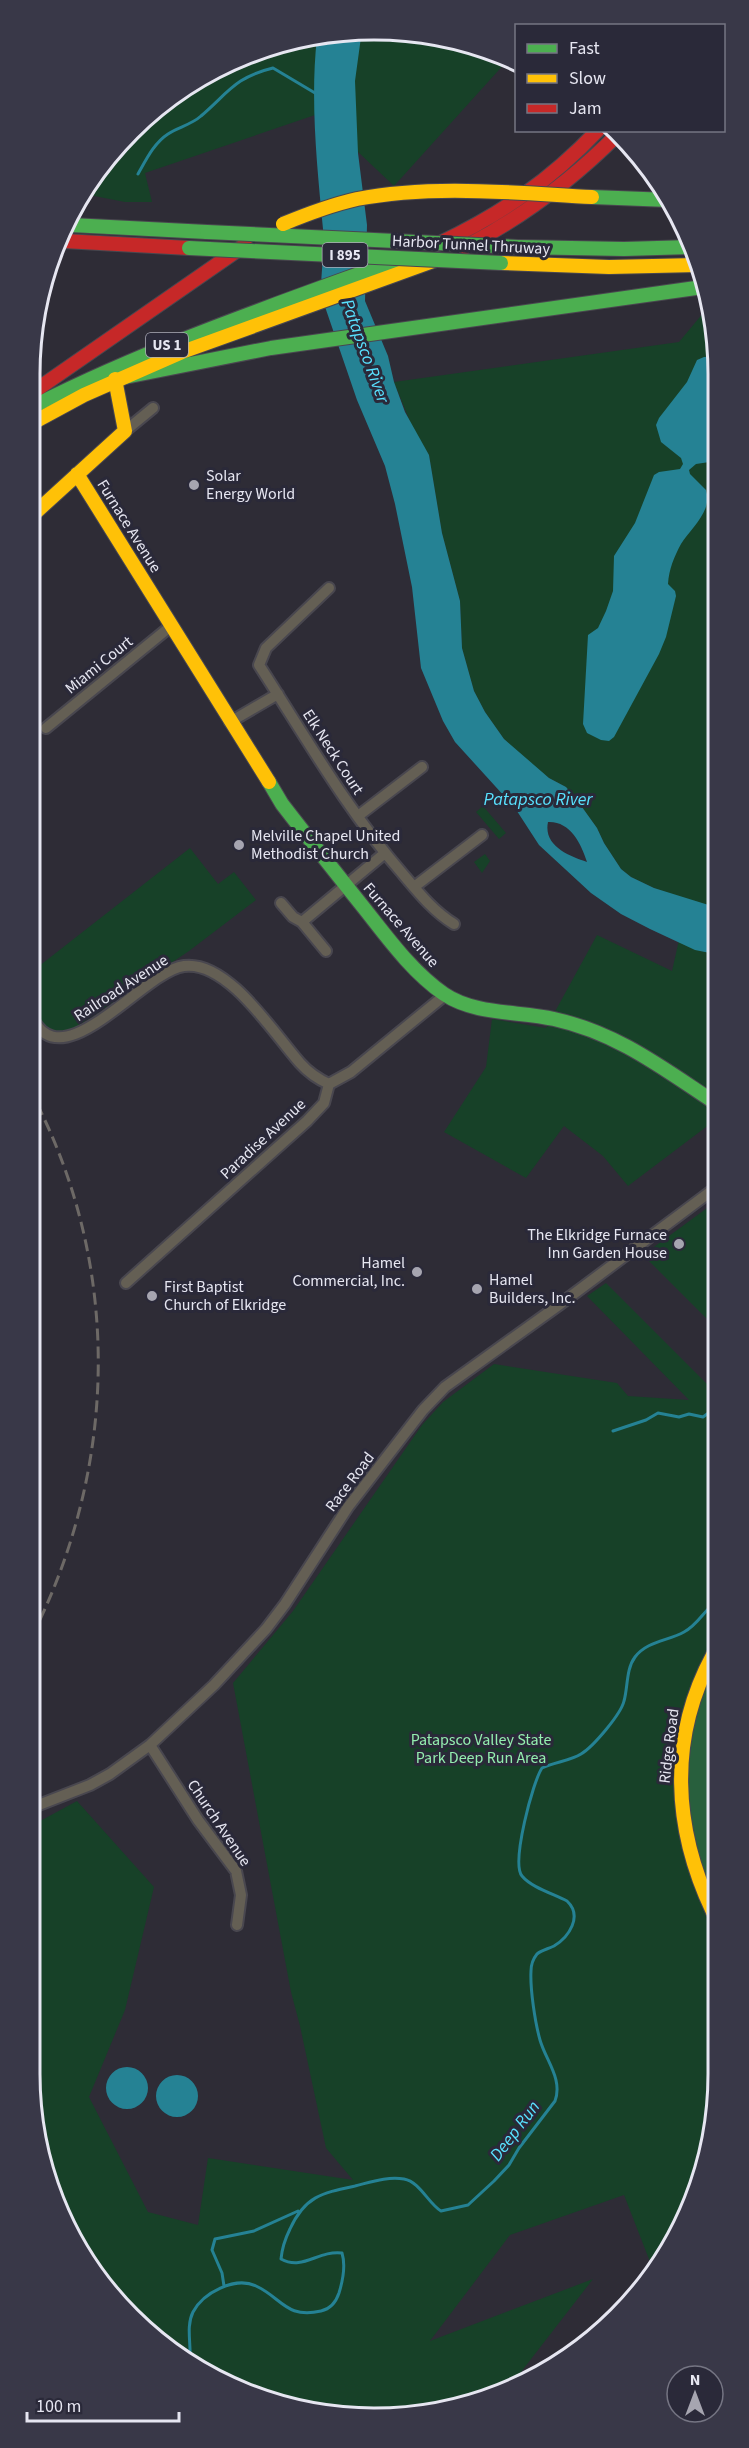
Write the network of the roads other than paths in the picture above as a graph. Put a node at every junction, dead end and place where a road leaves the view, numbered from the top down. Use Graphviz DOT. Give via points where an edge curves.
graph roads {
  1 [pos="596,132"];
  2 [pos="612,139"];
  3 [pos="659,200"];
  4 [pos="76,225"];
  5 [pos="69,241"];
  6 [pos="683,247"];
  7 [pos="429,256"];
  8 [pos="690,265"];
  9 [pos="697,287"];
  10 [pos="304,301"];
  11 [pos="115,379"];
  12 [pos="40,387"];
  13 [pos="40,403"];
  14 [pos="153,408"];
  15 [pos="40,419"];
  16 [pos="125,431"];
  17 [pos="77,474"];
  18 [pos="40,508"];
  19 [pos="329,588"];
  20 [pos="171,626"];
  21 [pos="278,694"];
  22 [pos="230,722"];
  23 [pos="46,728"];
  24 [pos="422,767"];
  25 [pos="358,816"];
  26 [pos="482,835"];
  27 [pos="385,853"];
  28 [pos="346,886"];
  29 [pos="414,887"];
  30 [pos="281,903"];
  31 [pos="302,922"];
  32 [pos="454,924"];
  33 [pos="326,951"];
  34 [pos="445,995"];
  35 [pos="40,1030"];
  36 [pos="329,1084"];
  37 [pos="708,1098"];
  38 [pos="708,1193"];
  39 [pos="126,1283"];
  40 [pos="708,1664"];
  41 [pos="150,1745"];
  42 [pos="40,1804"];
  43 [pos="708,1902"];
  44 [pos="237,1925"];
  1 -- 7 [label="main road, US 1" via="573,159 536,190"];
  2 -- 7 [label="main road, US 1" via="530,210 477,241"];
  3 -- 12 [label="main road, bridge" via="435,191 345,202 300,216 252,240"];
  4 -- 6 [label="main road, Harbor Tunnel Thruway / I 895, bridge" via="518,247"];
  5 -- 8 [label="main road, Harbor Tunnel Thruway / I 895, bridge" via="501,263"];
  7 -- 10 [label="main road, US 1"];
  9 -- 11 [label="main road" via="231,355"];
  10 -- 11 [label="main road, US 1"];
  10 -- 13 [label="main road, US 1" via="120,364"];
  11 -- 15 [label="main road, US 1"];
  11 -- 16 [label="main road"];
  14 -- 16 [label="street"];
  16 -- 17 [label="main road"];
  17 -- 18 [label="main road"];
  17 -- 20 [label="main road, Furnace Avenue"];
  19 -- 21 [label="street, Elk Neck Court" via="266,648 259,665"];
  20 -- 22 [label="main road, Furnace Avenue"];
  20 -- 23 [label="street, Miami Court"];
  21 -- 22 [label="street"];
  21 -- 25 [label="street, Elk Neck Court"];
  22 -- 28 [label="main road, Furnace Avenue" via="289,813"];
  24 -- 25 [label="street"];
  25 -- 27 [label="street, Elk Neck Court"];
  26 -- 29 [label="street"];
  27 -- 28 [label="street"];
  27 -- 29 [label="street, Elk Neck Court"];
  28 -- 31 [label="street"];
  28 -- 34 [label="main road, Furnace Avenue" via="411,964"];
  29 -- 32 [label="street, Elk Neck Court" via="437,914"];
  30 -- 31 [label="street"];
  31 -- 33 [label="street"];
  34 -- 36 [label="street" via="351,1072"];
  34 -- 37 [label="main road, Furnace Avenue" via="481,1010 554,1019 600,1032 632,1048"];
  35 -- 36 [label="street, Railroad Avenue" via="49,1037 66,1039 76,1035 167,973 185,965 195,966 242,994 300,1064"];
  36 -- 39 [label="street, Paradise Avenue" via="324,1103 307,1121"];
  38 -- 41 [label="street, Race Road" via="436,1395 348,1506 295,1592 266,1629"];
  40 -- 43 [label="main road, Ridge Road" via="690,1703 680,1780 691,1856"];
  41 -- 42 [label="street, Race Road" via="90,1785"];
  41 -- 44 [label="street, Church Avenue" via="236,1871 241,1895"];
}
